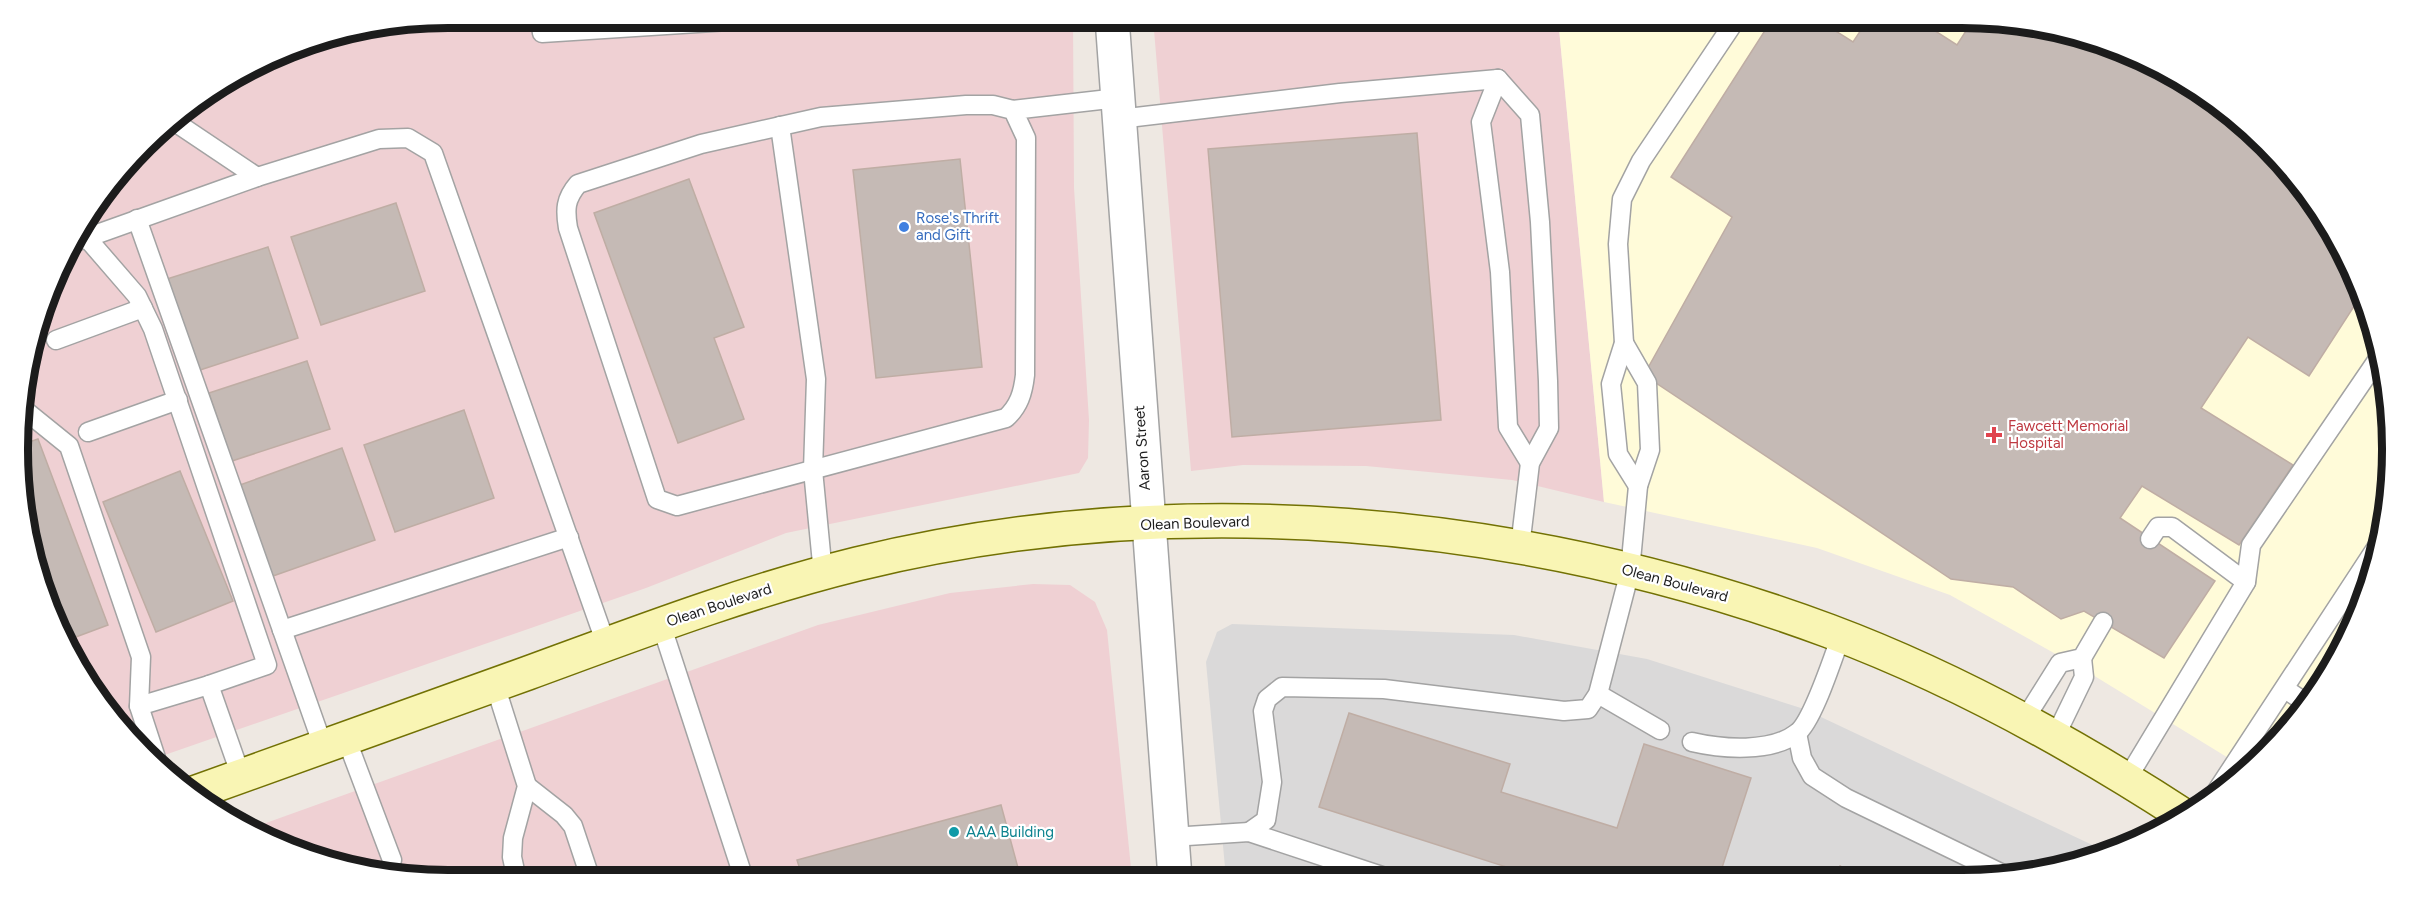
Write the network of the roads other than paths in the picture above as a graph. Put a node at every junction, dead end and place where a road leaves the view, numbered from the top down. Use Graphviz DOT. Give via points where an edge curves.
graph roads {
  1 [pos="541,28"];
  2 [pos="620,28"];
  3 [pos="1113,28"];
  4 [pos="1730,28"];
  5 [pos="1498,79"];
  6 [pos="1119,109"];
  7 [pos="1013,110"];
  8 [pos="181,126"];
  9 [pos="780,126"];
  10 [pos="257,177"];
  11 [pos="137,219"];
  12 [pos="86,238"];
  13 [pos="83,243"];
  14 [pos="143,308"];
  15 [pos="56,340"];
  16 [pos="1624,343"];
  17 [pos="2373,366"];
  18 [pos="178,400"];
  19 [pos="30,414"];
  20 [pos="88,432"];
  21 [pos="1530,463"];
  22 [pos="813,470"];
  23 [pos="1638,486"];
  24 [pos="1148,524"];
  25 [pos="568,537"];
  26 [pos="2151,539"];
  27 [pos="1520,547"];
  28 [pos="2365,566"];
  29 [pos="1630,571"];
  30 [pos="823,574"];
  31 [pos="2246,582"];
  32 [pos="2103,622"];
  33 [pos="661,624"];
  34 [pos="282,630"];
  35 [pos="1841,636"];
  36 [pos="606,645"];
  37 [pos="2082,658"];
  38 [pos="209,685"];
  39 [pos="495,685"];
  40 [pos="2285,689"];
  41 [pos="1598,694"];
  42 [pos="2300,699"];
  43 [pos="138,706"];
  44 [pos="2023,722"];
  45 [pos="1660,730"];
  46 [pos="1797,733"];
  47 [pos="2054,739"];
  48 [pos="334,742"];
  49 [pos="1692,742"];
  50 [pos="152,746"];
  51 [pos="2229,773"];
  52 [pos="241,776"];
  53 [pos="2127,779"];
  54 [pos="527,786"];
  55 [pos="202,790"];
  56 [pos="2176,810"];
  57 [pos="1249,832"];
  58 [pos="1172,837"];
  59 [pos="392,860"];
  60 [pos="1992,869"];
  61 [pos="515,870"];
  62 [pos="588,870"];
  63 [pos="741,870"];
  64 [pos="1174,870"];
  65 [pos="1364,870"];
  1 -- 2 [label="lane" via="542,33"];
  3 -- 6 [label="street, Aaron Street"];
  4 -- 16 [label="lane" via="1641,161 1622,199 1618,244"];
  5 -- 6 [label="lane"];
  5 -- 21 [label="lane" via="1481,122 1500,272 1508,428"];
  5 -- 21 [label="lane" via="1530,115 1540,222 1549,428"];
  6 -- 7 [label="lane"];
  6 -- 24 [label="street, Aaron Street"];
  7 -- 9 [label="lane" via="966,105 821,117"];
  7 -- 22 [label="lane" via="1026,138 1026,375 1017,405 1005,418"];
  8 -- 10 [label="lane"];
  9 -- 22 [label="lane" via="816,379"];
  9 -- 22 [label="lane" via="701,144 578,184 565,209 657,499 676,506"];
  10 -- 11 [label="lane"];
  10 -- 25 [label="lane" via="379,139 408,138 433,153"];
  11 -- 12 [label="lane"];
  11 -- 34 [label="lane"];
  13 -- 14 [label="lane" via="117,270"];
  14 -- 15 [label="lane"];
  14 -- 18 [label="lane"];
  16 -- 23 [label="lane" via="1611,384 1618,454"];
  16 -- 23 [label="lane" via="1647,383 1650,450"];
  17 -- 31 [label="lane" via="2251,545"];
  18 -- 20 [label="lane"];
  18 -- 38 [label="lane" via="267,665"];
  19 -- 43 [label="lane" via="69,446 141,657"];
  21 -- 27 [label="lane"];
  22 -- 30 [label="lane"];
  23 -- 29 [label="lane"];
  24 -- 27 [label="street, Olean Boulevard" via="1264,521 1380,527"];
  24 -- 30 [label="street, Olean Boulevard" via="975,541"];
  24 -- 58 [label="street, Aaron Street"];
  25 -- 34 [label="lane"];
  25 -- 36 [label="lane"];
  26 -- 31 [label="lane" via="2158,527 2172,527"];
  27 -- 29 [label="street, Olean Boulevard"];
  28 -- 40 [label="lane"];
  29 -- 35 [label="street, Olean Boulevard" via="1721,594"];
  29 -- 41 [label="lane"];
  30 -- 33 [label="street, Olean Boulevard" via="748,594"];
  31 -- 53 [label="lane"];
  32 -- 37 [label="lane"];
  33 -- 36 [label="street, Olean Boulevard"];
  33 -- 63 [label="lane"];
  34 -- 48 [label="lane"];
  35 -- 44 [label="street, Olean Boulevard" via="1937,678"];
  35 -- 46 [label="lane" via="1817,700"];
  36 -- 39 [label="street, Olean Boulevard"];
  37 -- 44 [label="lane" via="2060,663"];
  37 -- 47 [label="lane" via="2084,677"];
  38 -- 43 [label="lane"];
  38 -- 52 [label="lane"];
  39 -- 48 [label="street, Olean Boulevard"];
  39 -- 54 [label="lane"];
  40 -- 42 [label="lane"];
  40 -- 51 [label="lane"];
  41 -- 45 [label="lane"];
  41 -- 57 [label="lane" via="1588,709 1564,711 1384,689 1282,687 1267,699 1263,711 1272,782 1266,820"];
  43 -- 50 [label="lane"];
  44 -- 47 [label="street, Olean Boulevard"];
  46 -- 49 [label="lane" via="1763,746 1720,748"];
  46 -- 60 [label="lane" via="1802,758 1812,776 1846,798"];
  47 -- 53 [label="street, Olean Boulevard"];
  48 -- 52 [label="street, Olean Boulevard"];
  48 -- 59 [label="lane"];
  52 -- 55 [label="street, Olean Boulevard"];
  53 -- 56 [label="street, Olean Boulevard"];
  54 -- 61 [label="lane" via="513,838"];
  54 -- 62 [label="lane" via="573,826"];
  57 -- 58 [label="lane"];
  57 -- 65 [label="lane"];
  58 -- 64 [label="street, Aaron Street"];
}
